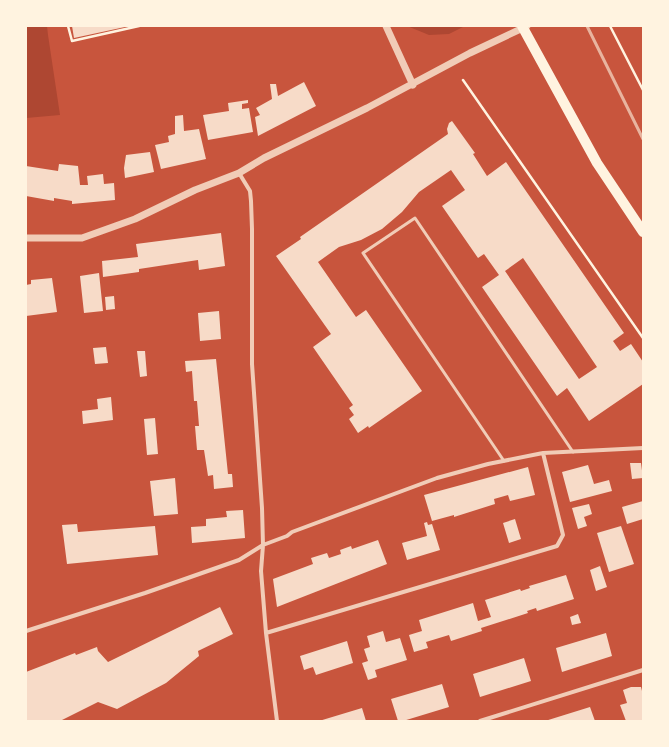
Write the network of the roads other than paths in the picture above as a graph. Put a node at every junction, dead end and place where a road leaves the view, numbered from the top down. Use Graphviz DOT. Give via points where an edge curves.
graph roads {
  1 [pos="386,26"];
  2 [pos="522,26"];
  3 [pos="528,26"];
  4 [pos="413,85"];
  5 [pos="239,173"];
  6 [pos="643,232"];
  7 [pos="26,238"];
  8 [pos="643,448"];
  9 [pos="573,452"];
  10 [pos="543,453"];
  11 [pos="504,461"];
  12 [pos="263,545"];
  13 [pos="26,631"];
  14 [pos="266,634"];
  15 [pos="643,670"];
  16 [pos="277,721"];
  17 [pos="480,721"];
  1 -- 4 [label="street"];
  2 -- 6 [label="main road" via="597,163"];
  3 -- 4 [label="street"];
  4 -- 5 [label="street" via="264,158"];
  5 -- 7 [label="street" via="82,238"];
  5 -- 12 [label="street" via="250,191 252,364"];
  8 -- 9 [label="street"];
  9 -- 10 [label="street"];
  9 -- 11 [label="lane" via="414,218 363,253"];
  10 -- 11 [label="street"];
  10 -- 14 [label="street" via="563,535 557,546"];
  11 -- 12 [label="street" via="437,478"];
  12 -- 13 [label="street" via="239,560"];
  12 -- 14 [label="street"];
  14 -- 16 [label="street"];
  15 -- 17 [label="street"];
}
